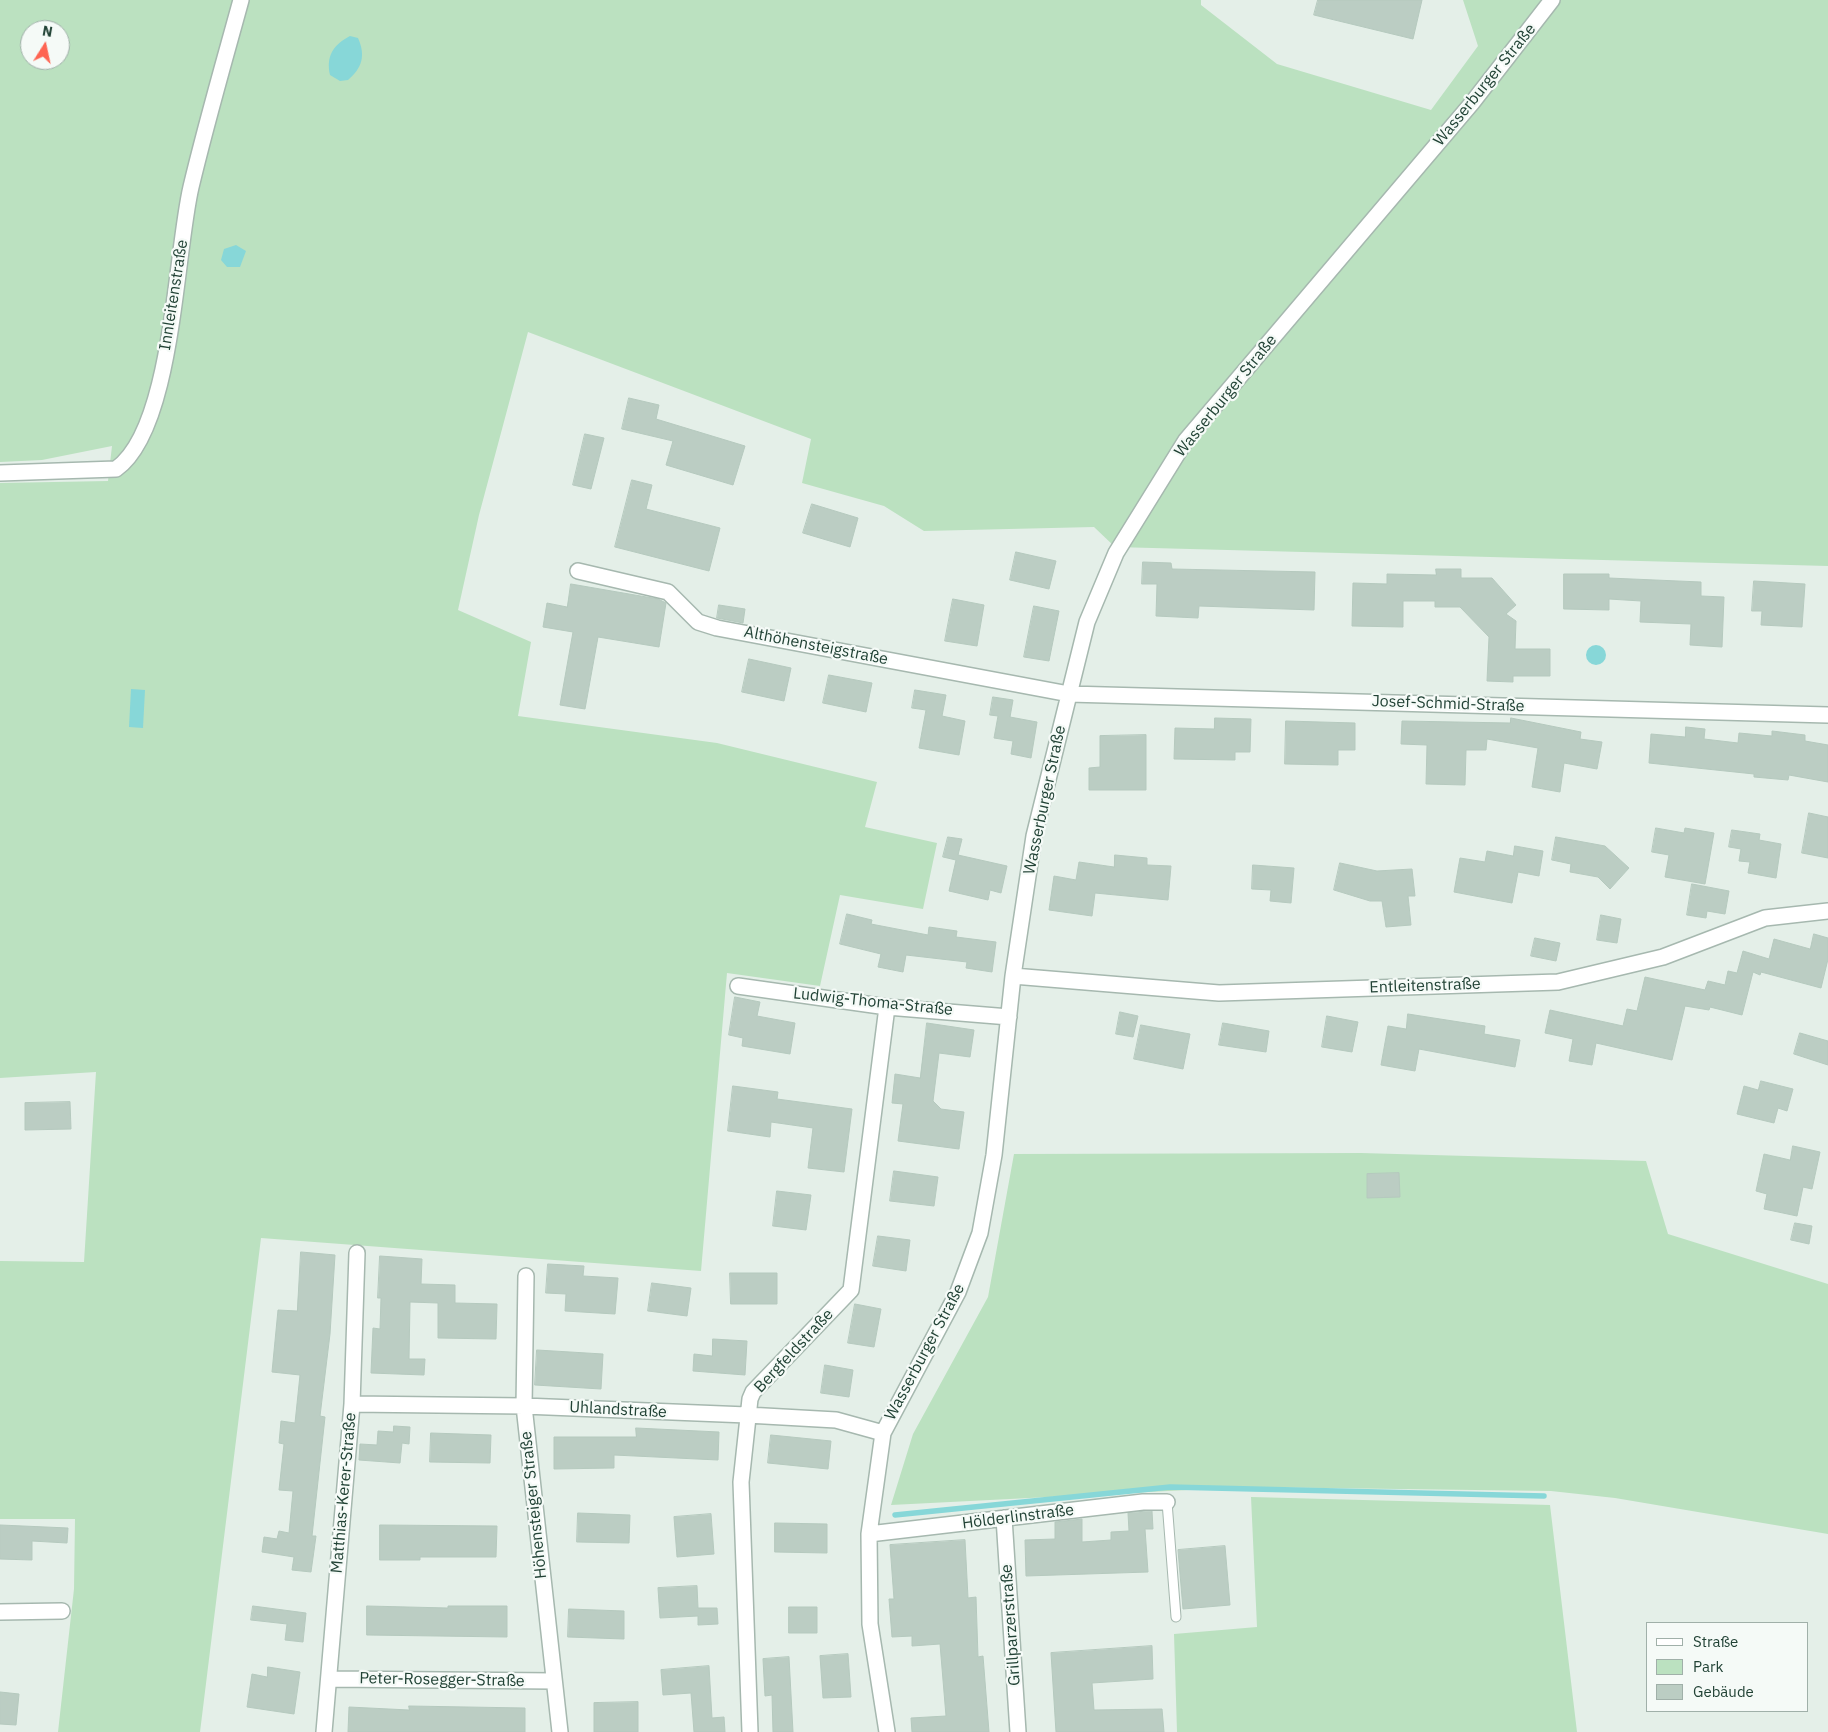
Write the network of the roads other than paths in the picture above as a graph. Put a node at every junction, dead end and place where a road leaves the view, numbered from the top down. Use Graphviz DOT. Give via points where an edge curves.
graph roads {
  1 [pos="241,0"];
  2 [pos="1552,0"];
  3 [pos="0,473"];
  4 [pos="578,571"];
  5 [pos="1069,694"];
  6 [pos="1828,715"];
  7 [pos="1828,911"];
  8 [pos="1013,976"];
  9 [pos="738,986"];
  10 [pos="888,1006"];
  11 [pos="1009,1017"];
  12 [pos="357,1254"];
  13 [pos="526,1276"];
  14 [pos="352,1404"];
  15 [pos="524,1406"];
  16 [pos="747,1415"];
  17 [pos="883,1433"];
  18 [pos="1167,1502"];
  19 [pos="1004,1518"];
  20 [pos="869,1534"];
  21 [pos="62,1611"];
  22 [pos="0,1612"];
  23 [pos="1176,1617"];
  24 [pos="330,1679"];
  25 [pos="554,1681"];
  26 [pos="324,1732"];
  27 [pos="560,1732"];
  28 [pos="750,1732"];
  29 [pos="887,1732"];
  30 [pos="1018,1732"];
  1 -- 3 [label="street, Innleitenstraße" via="190,189 169,337 152,410 136,448 116,469"];
  2 -- 5 [label="street, Wasserburger Straße" via="1472,103 1186,440 1116,553 1087,622"];
  4 -- 5 [label="street, Althöhensteigstraße" via="668,592 698,622 717,628"];
  5 -- 6 [label="street, Josef-Schmid-Straße"];
  5 -- 8 [label="street, Wasserburger Straße" via="1034,836"];
  7 -- 8 [label="street, Entleitenstraße" via="1764,918 1663,957 1558,982 1219,993"];
  8 -- 11 [label="street, Wasserburger Straße"];
  9 -- 10 [label="street, Ludwig-Thoma-Straße"];
  10 -- 11 [label="street, Ludwig-Thoma-Straße"];
  10 -- 16 [label="street, Bergfeldstraße" via="851,1290 753,1392"];
  11 -- 17 [label="street, Wasserburger Straße" via="994,1155 980,1233 958,1292"];
  12 -- 14 [label="street, Matthias-Kerer-Straße"];
  13 -- 15 [label="street, Höhensteiger Straße"];
  14 -- 15 [label="street, Uhlandstraße"];
  14 -- 24 [label="street, Matthias-Kerer-Straße"];
  15 -- 16 [label="street, Uhlandstraße"];
  15 -- 25 [label="street, Höhensteiger Straße"];
  16 -- 17 [label="street, Uhlandstraße" via="836,1420"];
  16 -- 28 [label="street, Bergfeldstraße" via="741,1482"];
  17 -- 20 [label="street, Wasserburger Straße"];
  18 -- 19 [label="street, Hölderlinstraße"];
  18 -- 23 [label="lane"];
  19 -- 20 [label="street, Hölderlinstraße"];
  19 -- 30 [label="street, Grillparzerstraße"];
  20 -- 29 [label="street, Wasserburger Straße" via="870,1624"];
  21 -- 22 [label="street"];
  24 -- 25 [label="street, Peter-Rosegger-Straße"];
  24 -- 26 [label="street, Matthias-Kerer-Straße"];
  25 -- 27 [label="street, Höhensteiger Straße"];
}
